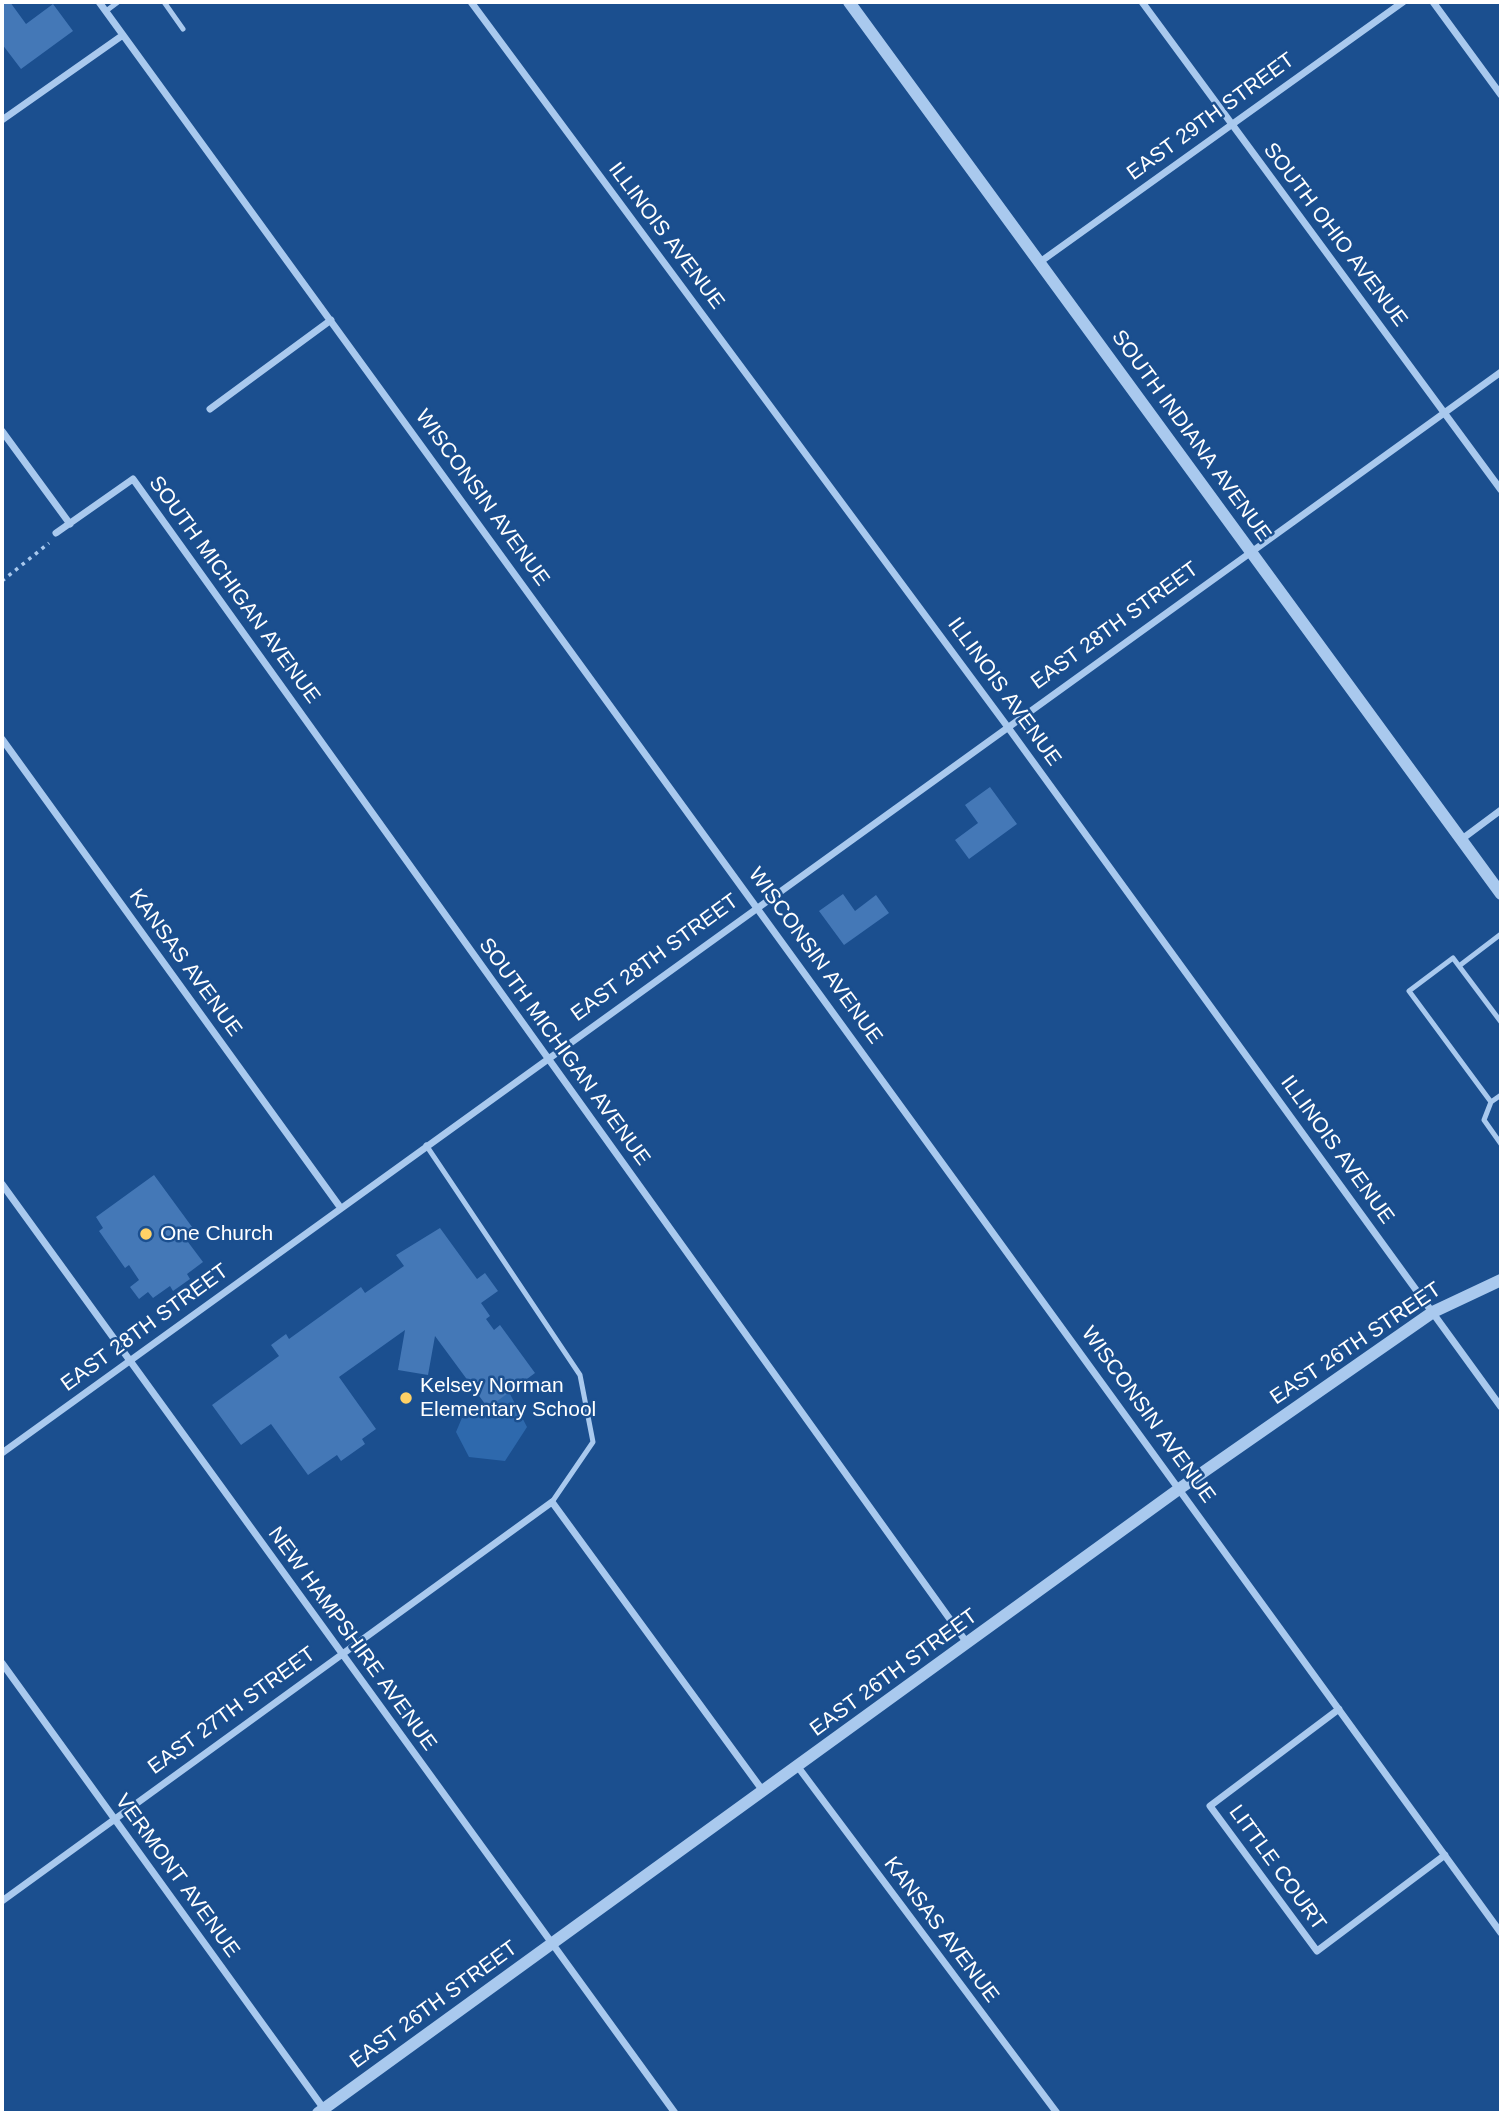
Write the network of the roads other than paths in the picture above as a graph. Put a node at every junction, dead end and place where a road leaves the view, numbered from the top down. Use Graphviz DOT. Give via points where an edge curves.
graph roads {
  1 [pos="99,2"];
  2 [pos="118,2"];
  3 [pos="164,2"];
  4 [pos="471,2"];
  5 [pos="849,2"];
  6 [pos="1142,2"];
  7 [pos="1402,2"];
  8 [pos="1433,2"];
  9 [pos="106,11"];
  10 [pos="183,29"];
  11 [pos="123,35"];
  12 [pos="1501,94"];
  13 [pos="2,120"];
  14 [pos="1231,124"];
  15 [pos="1040,262"];
  16 [pos="331,320"];
  17 [pos="1501,372"];
  18 [pos="210,409"];
  19 [pos="1445,412"];
  20 [pos="2,431"];
  21 [pos="1501,489"];
  22 [pos="69,524"];
  23 [pos="56,533"];
  24 [pos="1251,549"];
  25 [pos="1007,726"];
  26 [pos="2,739"];
  27 [pos="1501,810"];
  28 [pos="1462,839"];
  29 [pos="1501,894"];
  30 [pos="758,906"];
  31 [pos="1501,934"];
  32 [pos="1459,966"];
  33 [pos="1501,1023"];
  34 [pos="547,1058"];
  35 [pos="1501,1095"];
  36 [pos="1491,1102"];
  37 [pos="1501,1144"];
  38 [pos="426,1145"];
  39 [pos="2,1184"];
  40 [pos="340,1208"];
  41 [pos="1501,1279"];
  42 [pos="1433,1312"];
  43 [pos="130,1360"];
  44 [pos="1501,1407"];
  45 [pos="2,1453"];
  46 [pos="1180,1489"];
  47 [pos="552,1502"];
  48 [pos="967,1644"];
  49 [pos="341,1653"];
  50 [pos="2,1663"];
  51 [pos="1339,1709"];
  52 [pos="798,1767"];
  53 [pos="763,1792"];
  54 [pos="114,1818"];
  55 [pos="1445,1855"];
  56 [pos="2,1900"];
  57 [pos="1501,1933"];
  58 [pos="552,1944"];
  59 [pos="321,2111"];
  60 [pos="675,2113"];
  61 [pos="1057,2113"];
  1 -- 9 [label="street, WISCONSIN AVENUE"];
  2 -- 9 [label="lane"];
  3 -- 10 [label="lane"];
  4 -- 25 [label="street, ILLINOIS AVENUE"];
  5 -- 15 [label="street, SOUTH INDIANA AVENUE"];
  6 -- 14 [label="street, SOUTH OHIO AVENUE"];
  7 -- 14 [label="street, EAST 29TH STREET"];
  8 -- 12 [label="street"];
  9 -- 11 [label="street, WISCONSIN AVENUE"];
  11 -- 13 [label="street"];
  11 -- 16 [label="street, WISCONSIN AVENUE"];
  14 -- 15 [label="street, EAST 29TH STREET"];
  14 -- 19 [label="street, SOUTH OHIO AVENUE"];
  15 -- 24 [label="street, SOUTH INDIANA AVENUE"];
  16 -- 18 [label="street"];
  16 -- 30 [label="street, WISCONSIN AVENUE"];
  17 -- 19 [label="street, EAST 28TH STREET"];
  19 -- 21 [label="street, SOUTH OHIO AVENUE"];
  19 -- 24 [label="street, EAST 28TH STREET"];
  20 -- 22 [label="street"];
  22 -- 23 [label="street"];
  22 -- 34 [label="street, SOUTH MICHIGAN AVENUE" via="133,479"];
  24 -- 25 [label="street, EAST 28TH STREET"];
  24 -- 28 [label="street, SOUTH INDIANA AVENUE"];
  25 -- 30 [label="street, EAST 28TH STREET"];
  25 -- 42 [label="street, ILLINOIS AVENUE"];
  26 -- 40 [label="street, KANSAS AVENUE"];
  27 -- 28 [label="street"];
  28 -- 29 [label="street, SOUTH INDIANA AVENUE"];
  30 -- 34 [label="street, EAST 28TH STREET"];
  30 -- 46 [label="street, WISCONSIN AVENUE"];
  31 -- 32 [label="lane"];
  32 -- 33 [label="lane"];
  32 -- 36 [label="lane" via="1453,958 1409,991"];
  34 -- 38 [label="street, EAST 28TH STREET"];
  34 -- 48 [label="street, SOUTH MICHIGAN AVENUE"];
  35 -- 36 [label="lane"];
  36 -- 37 [label="lane" via="1484,1120"];
  38 -- 40 [label="street, EAST 28TH STREET"];
  38 -- 47 [label="lane" via="580,1375 593,1442"];
  39 -- 43 [label="street, NEW HAMPSHIRE AVENUE"];
  40 -- 43 [label="street, EAST 28TH STREET"];
  41 -- 42 [label="street, EAST 26TH STREET"];
  42 -- 44 [label="street, ILLINOIS AVENUE"];
  42 -- 46 [label="street, EAST 26TH STREET"];
  43 -- 45 [label="street, EAST 28TH STREET"];
  43 -- 49 [label="street, NEW HAMPSHIRE AVENUE"];
  46 -- 48 [label="street, EAST 26TH STREET"];
  46 -- 51 [label="street, WISCONSIN AVENUE"];
  47 -- 49 [label="street, EAST 27TH STREET"];
  47 -- 53 [label="street"];
  48 -- 52 [label="street, EAST 26TH STREET"];
  49 -- 54 [label="street, EAST 27TH STREET"];
  49 -- 58 [label="street, NEW HAMPSHIRE AVENUE"];
  50 -- 54 [label="street, VERMONT AVENUE"];
  51 -- 55 [label="street, WISCONSIN AVENUE"];
  51 -- 55 [label="street, LITTLE COURT" via="1210,1806 1317,1951"];
  52 -- 53 [label="street, EAST 26TH STREET"];
  52 -- 61 [label="street, KANSAS AVENUE"];
  53 -- 58 [label="street, EAST 26TH STREET"];
  54 -- 56 [label="street, EAST 27TH STREET"];
  54 -- 59 [label="street, VERMONT AVENUE"];
  55 -- 57 [label="street, WISCONSIN AVENUE"];
  58 -- 59 [label="street, EAST 26TH STREET"];
  58 -- 60 [label="street, NEW HAMPSHIRE AVENUE"];
}
